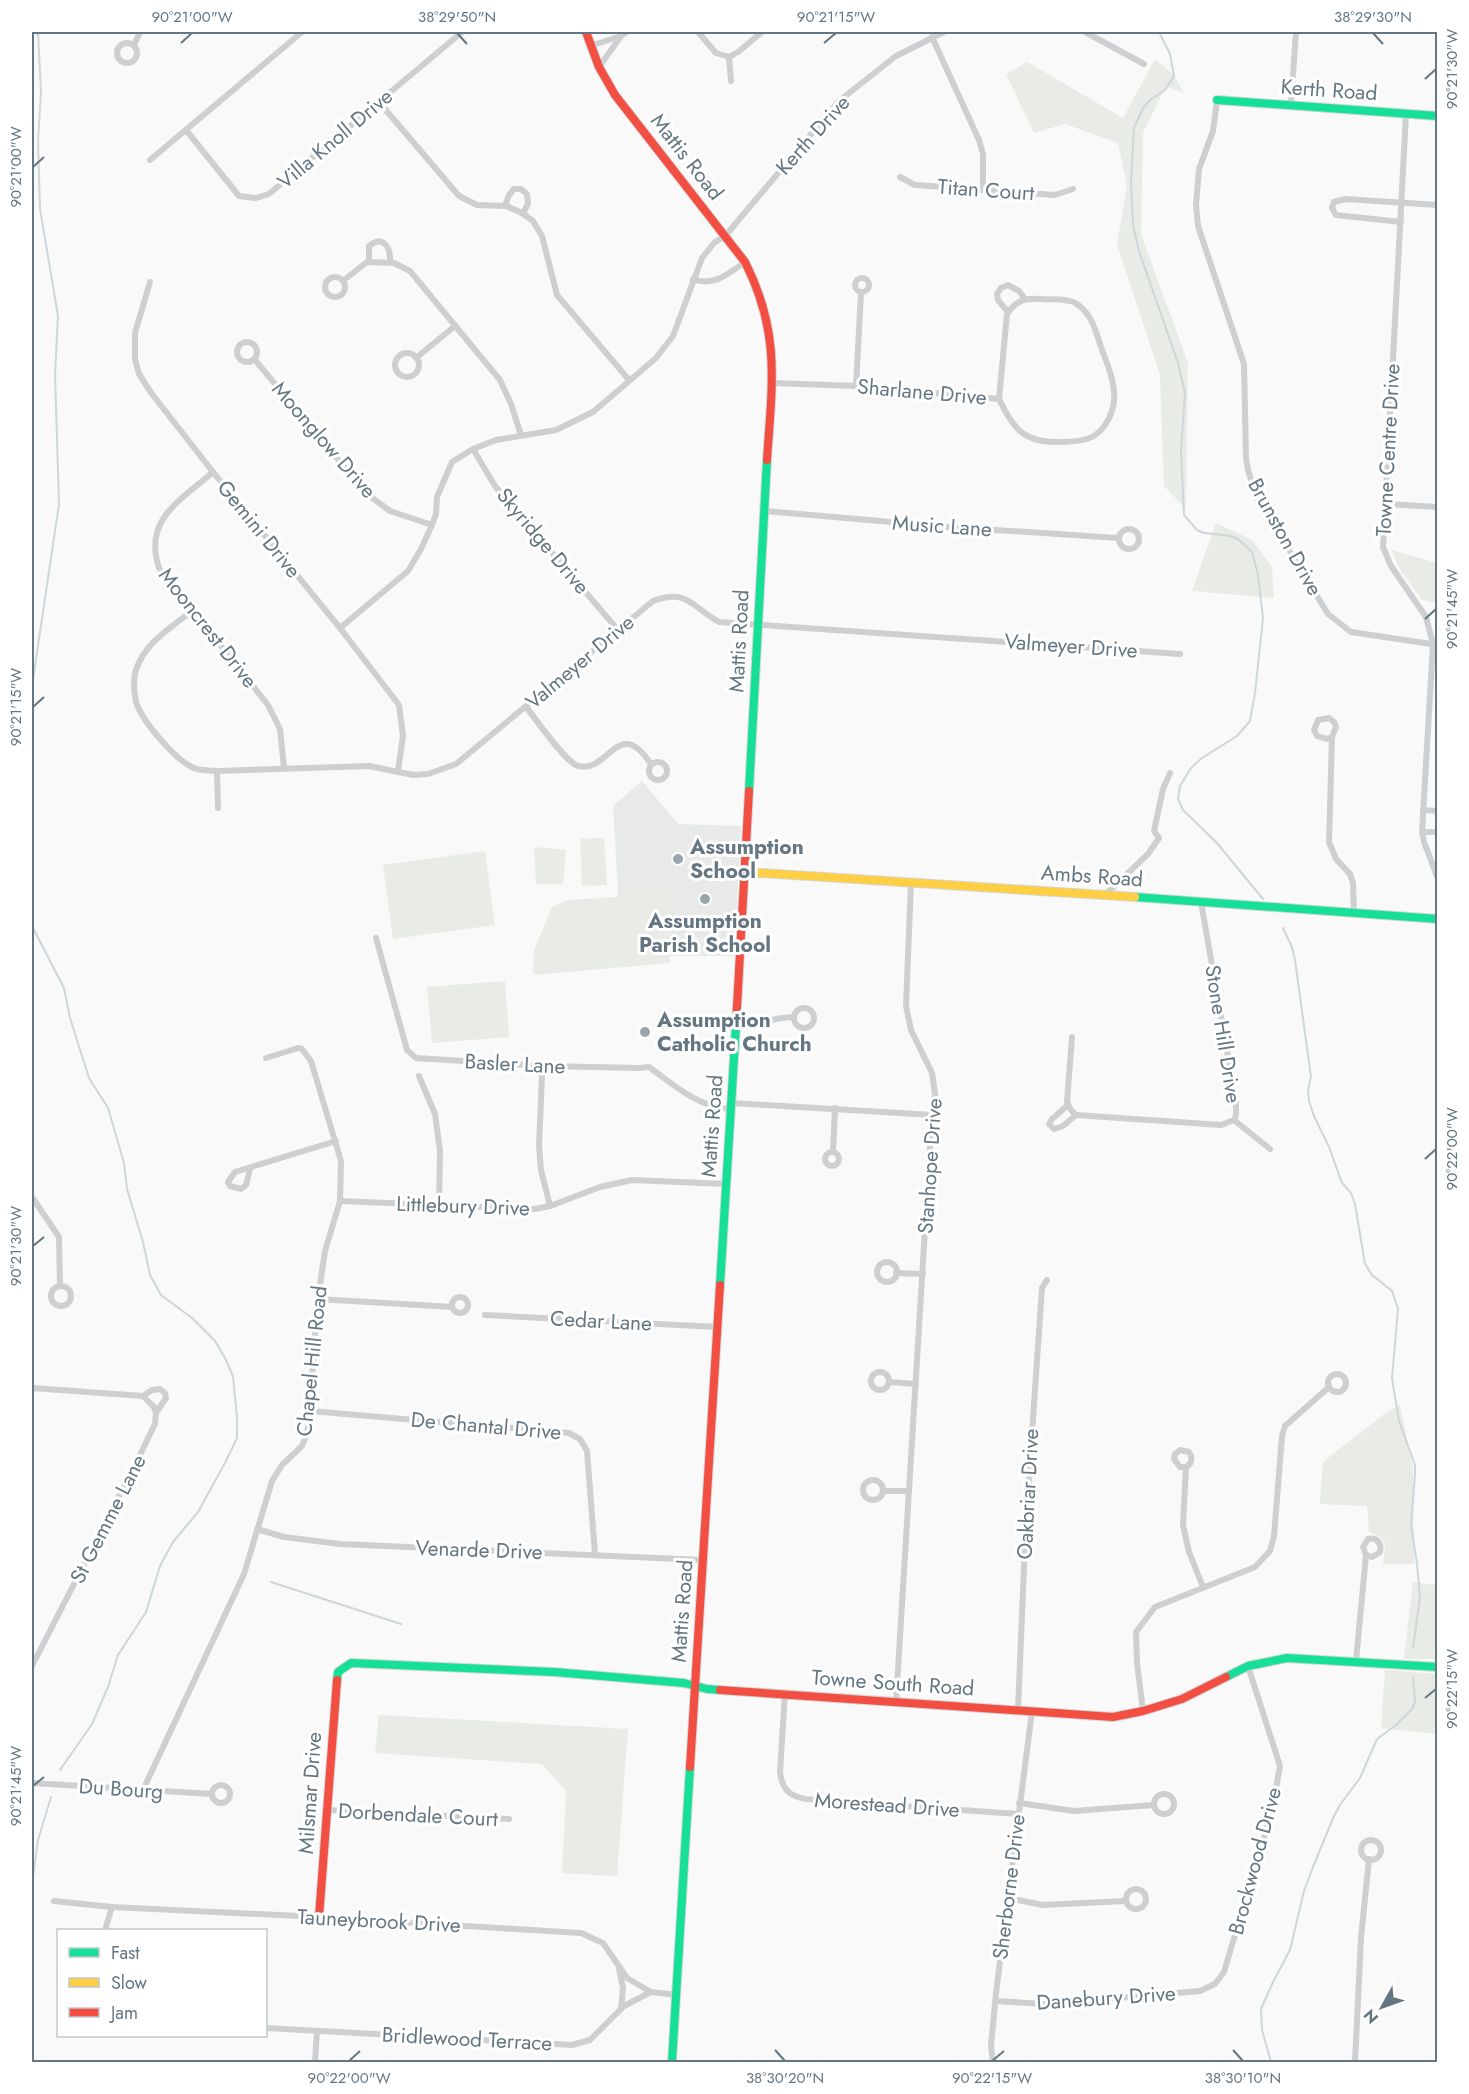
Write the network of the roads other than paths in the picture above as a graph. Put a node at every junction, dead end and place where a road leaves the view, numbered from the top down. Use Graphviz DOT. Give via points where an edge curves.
graph roads {
  1 [pos="140,32"];
  2 [pos="302,32"];
  3 [pos="462,32"];
  4 [pos="586,32"];
  5 [pos="698,32"];
  6 [pos="762,32"];
  7 [pos="944,32"];
  8 [pos="1085,32"];
  9 [pos="1296,32"];
  10 [pos="624,34"];
  11 [pos="932,37"];
  12 [pos="134,45"];
  13 [pos="590,46"];
  14 [pos="729,57"];
  15 [pos="1144,64"];
  16 [pos="599,67"];
  17 [pos="731,81"];
  18 [pos="1217,100"];
  19 [pos="379,102"];
  20 [pos="1291,105"];
  21 [pos="1406,114"];
  22 [pos="1437,116"];
  23 [pos="186,130"];
  24 [pos="150,160"];
  25 [pos="900,177"];
  26 [pos="1072,189"];
  27 [pos="983,190"];
  28 [pos="1402,203"];
  29 [pos="1437,205"];
  30 [pos="505,206"];
  31 [pos="523,214"];
  32 [pos="1401,222"];
  33 [pos="726,235"];
  34 [pos="369,262"];
  35 [pos="390,262"];
  36 [pos="745,262"];
  37 [pos="693,279"];
  38 [pos="344,280"];
  39 [pos="150,282"];
  40 [pos="861,293"];
  41 [pos="1025,299"];
  42 [pos="1008,312"];
  43 [pos="455,326"];
  44 [pos="416,357"];
  45 [pos="255,360"];
  46 [pos="629,380"];
  47 [pos="772,383"];
  48 [pos="856,386"];
  49 [pos="999,399"];
  50 [pos="521,435"];
  51 [pos="473,449"];
  52 [pos="213,472"];
  53 [pos="1384,504"];
  54 [pos="1437,507"];
  55 [pos="765,511"];
  56 [pos="432,525"];
  57 [pos="1118,538"];
  58 [pos="193,610"];
  59 [pos="758,623"];
  60 [pos="340,628"];
  61 [pos="618,630"];
  62 [pos="1435,645"];
  63 [pos="1180,654"];
  64 [pos="526,707"];
  65 [pos="1332,737"];
  66 [pos="651,764"];
  67 [pos="284,768"];
  68 [pos="217,771"];
  69 [pos="398,771"];
  70 [pos="1170,773"];
  71 [pos="218,808"];
  72 [pos="1423,810"];
  73 [pos="1437,811"];
  74 [pos="1422,832"];
  75 [pos="1437,832"];
  76 [pos="745,873"];
  77 [pos="1437,879"];
  78 [pos="911,883"];
  79 [pos="1105,895"];
  80 [pos="1201,902"];
  81 [pos="1354,913"];
  82 [pos="1437,919"];
  83 [pos="1437,935"];
  84 [pos="375,938"];
  85 [pos="1437,971"];
  86 [pos="794,1017"];
  87 [pos="736,1026"];
  88 [pos="1072,1037"];
  89 [pos="266,1058"];
  90 [pos="419,1076"];
  91 [pos="542,1076"];
  92 [pos="730,1106"];
  93 [pos="835,1108"];
  94 [pos="932,1115"];
  95 [pos="1234,1120"];
  96 [pos="336,1141"];
  97 [pos="1270,1149"];
  98 [pos="833,1152"];
  99 [pos="250,1169"];
  100 [pos="726,1184"];
  101 [pos="33,1201"];
  102 [pos="340,1201"];
  103 [pos="439,1206"];
  104 [pos="550,1206"];
  105 [pos="896,1273"];
  106 [pos="923,1275"];
  107 [pos="1047,1280"];
  108 [pos="60,1286"];
  109 [pos="318,1299"];
  110 [pos="452,1307"];
  111 [pos="485,1315"];
  112 [pos="717,1327"];
  113 [pos="889,1382"];
  114 [pos="916,1384"];
  115 [pos="1329,1387"];
  116 [pos="32,1388"];
  117 [pos="143,1396"];
  118 [pos="310,1410"];
  119 [pos="156,1413"];
  120 [pos="1186,1467"];
  121 [pos="883,1491"];
  122 [pos="908,1491"];
  123 [pos="257,1530"];
  124 [pos="595,1554"];
  125 [pos="1366,1555"];
  126 [pos="703,1560"];
  127 [pos="1203,1587"];
  128 [pos="1356,1661"];
  129 [pos="32,1666"];
  130 [pos="1248,1666"];
  131 [pos="1437,1667"];
  132 [pos="338,1672"];
  133 [pos="695,1686"];
  134 [pos="785,1693"];
  135 [pos="896,1702"];
  136 [pos="1018,1710"];
  137 [pos="1032,1711"];
  138 [pos="1143,1711"];
  139 [pos="32,1783"];
  140 [pos="143,1791"];
  141 [pos="211,1794"];
  142 [pos="1019,1803"];
  143 [pos="1154,1805"];
  144 [pos="327,1810"];
  145 [pos="1018,1814"];
  146 [pos="509,1819"];
  147 [pos="1369,1859"];
  148 [pos="1008,1898"];
  149 [pos="1125,1900"];
  150 [pos="54,1901"];
  151 [pos="112,1907"];
  152 [pos="319,1917"];
  153 [pos="105,1929"];
  154 [pos="618,1966"];
  155 [pos="1215,1984"];
  156 [pos="651,1992"];
  157 [pos="677,1995"];
  158 [pos="996,2001"];
  159 [pos="621,2010"];
  160 [pos="267,2028"];
  161 [pos="317,2031"];
  162 [pos="315,2062"];
  163 [pos="672,2062"];
  164 [pos="993,2062"];
  165 [pos="1354,2062"];
  1 -- 12 [label="street"];
  2 -- 23 [label="street"];
  3 -- 19 [label="street, Villa Knoll Drive"];
  4 -- 13 [label="street, Mattis Road"];
  5 -- 14 [label="street" via="716,53"];
  6 -- 14 [label="street"];
  7 -- 11 [label="street, Kerth Drive"];
  8 -- 15 [label="street"];
  9 -- 20 [label="street"];
  10 -- 13 [label="street"];
  10 -- 16 [label="street"];
  11 -- 27 [label="street" via="979,140"];
  11 -- 33 [label="street, Kerth Drive" via="896,56 839,101"];
  13 -- 16 [label="street, Mattis Road"];
  14 -- 17 [label="street"];
  16 -- 33 [label="street, Mattis Road" via="615,95"];
  18 -- 20 [label="street, Kerth Road"];
  18 -- 62 [label="street, Brunston Drive" via="1213,131 1199,169 1198,226 1244,364 1246,458 1257,496 1328,614 1338,624 1351,632"];
  19 -- 23 [label="street, Villa Knoll Drive" via="269,194 256,198 239,196"];
  19 -- 30 [label="street" via="459,196 477,205"];
  20 -- 21 [label="street, Kerth Road"];
  21 -- 22 [label="street, Kerth Road"];
  21 -- 28 [label="street, Towne Centre Drive"];
  23 -- 24 [label="street"];
  25 -- 27 [label="street, Titan Court" via="915,185"];
  26 -- 27 [label="street, Titan Court" via="1055,195"];
  28 -- 29 [label="street"];
  28 -- 32 [label="street, Towne Centre Drive"];
  28 -- 32 [label="street" via="1345,199 1334,202 1332,208 1336,215"];
  30 -- 31 [label="street"];
  30 -- 31 [label="street" via="514,189 521,189 527,194 528,203"];
  31 -- 46 [label="street" via="542,236 557,295"];
  32 -- 53 [label="street, Towne Centre Drive"];
  33 -- 36 [label="street, Mattis Road"];
  33 -- 37 [label="street, Kerth Drive" via="702,258"];
  34 -- 35 [label="street"];
  34 -- 35 [label="street" via="369,246 382,241 387,245"];
  34 -- 38 [label="street"];
  35 -- 43 [label="street" via="410,271"];
  36 -- 37 [label="street" via="705,283"];
  36 -- 47 [label="street, Mattis Road" via="759,290 770,332"];
  37 -- 46 [label="street, Kerth Drive" via="673,336 656,358"];
  39 -- 52 [label="street, Gemini Drive" via="135,333 139,374"];
  40 -- 48 [label="street"];
  41 -- 42 [label="street" via="1013,304"];
  41 -- 42 [label="street" via="1008,285 1000,288 998,300"];
  41 -- 49 [label="street, Sharlane Drive" via="1075,302 1087,312 1108,367 1114,391 1113,411 1106,424 1089,439 1044,442 1012,424"];
  42 -- 49 [label="street"];
  43 -- 44 [label="street"];
  43 -- 50 [label="street" via="500,380"];
  45 -- 56 [label="street, Moonglow Drive" via="367,494 390,511"];
  46 -- 50 [label="street, Kerth Drive" via="593,412 556,430"];
  47 -- 48 [label="street, Sharlane Drive"];
  47 -- 55 [label="street, Mattis Road"];
  48 -- 49 [label="street, Sharlane Drive"];
  50 -- 51 [label="street, Kerth Drive"];
  51 -- 56 [label="street, Kerth Drive" via="448,468"];
  51 -- 61 [label="street, Skyridge Drive" via="495,486"];
  52 -- 58 [label="street, Mooncrest Drive" via="167,512 154,538 159,568"];
  52 -- 60 [label="street, Gemini Drive"];
  53 -- 54 [label="street"];
  53 -- 62 [label="street, Towne Centre Drive" via="1383,546 1391,566 1426,617"];
  55 -- 57 [label="street, Music Lane"];
  55 -- 59 [label="street, Mattis Road"];
  56 -- 60 [label="street, Kerth Drive" via="408,571"];
  58 -- 67 [label="street, Mooncrest Drive" via="268,705 280,729"];
  58 -- 68 [label="street, Valmeyer Drive" via="148,646 134,685 145,718 175,755 194,768"];
  59 -- 61 [label="street, Valmeyer Drive" via="719,622 682,597 668,596 653,601"];
  59 -- 63 [label="street, Valmeyer Drive"];
  59 -- 76 [label="street, Mattis Road"];
  60 -- 69 [label="street, Gemini Drive" via="399,705 403,736"];
  61 -- 64 [label="street, Valmeyer Drive"];
  62 -- 72 [label="street, Towne Centre Drive"];
  64 -- 66 [label="street" via="578,766 591,765 619,745 641,749"];
  64 -- 69 [label="street, Valmeyer Drive" via="456,765 428,774"];
  65 -- 81 [label="street" via="1329,842 1336,859 1350,874"];
  67 -- 68 [label="street, Valmeyer Drive"];
  67 -- 69 [label="street, Valmeyer Drive" via="369,766"];
  68 -- 71 [label="street"];
  70 -- 79 [label="street" via="1154,831 1158,838 1148,854"];
  72 -- 73 [label="street"];
  72 -- 74 [label="street, Towne Centre Drive"];
  74 -- 75 [label="street"];
  74 -- 77 [label="street, Towne Centre Drive"];
  76 -- 78 [label="street, Ambs Road"];
  76 -- 87 [label="street, Mattis Road"];
  78 -- 79 [label="street, Ambs Road"];
  78 -- 94 [label="street, Stanhope Drive" via="906,1006 911,1030 932,1072"];
  79 -- 80 [label="street, Ambs Road"];
  80 -- 81 [label="street, Ambs Road"];
  80 -- 95 [label="street, Stone Hill Drive" via="1236,1102"];
  81 -- 82 [label="street, Ambs Road"];
  83 -- 85 [label="street"];
  84 -- 92 [label="street, Basler Lane" via="406,1050 416,1058 542,1066 649,1067 713,1108"];
  86 -- 87 [label="street"];
  87 -- 92 [label="street, Mattis Road"];
  88 -- 95 [label="street" via="1072,1110 1221,1125"];
  89 -- 96 [label="street, Chapel Hill Road" via="293,1048 302,1050 317,1075"];
  90 -- 103 [label="street" via="435,1114 440,1151"];
  91 -- 104 [label="street" via="539,1146"];
  92 -- 93 [label="street"];
  92 -- 100 [label="street, Mattis Road"];
  93 -- 94 [label="street"];
  93 -- 98 [label="street"];
  94 -- 106 [label="street, Stanhope Drive"];
  95 -- 97 [label="street, Stone Hill Drive"];
  96 -- 99 [label="street"];
  96 -- 102 [label="street, Chapel Hill Road" via="341,1161"];
  100 -- 104 [label="street, Littlebury Drive" via="632,1180"];
  100 -- 112 [label="street, Mattis Road"];
  101 -- 108 [label="street" via="59,1237"];
  102 -- 103 [label="street, Littlebury Drive"];
  102 -- 109 [label="street, Chapel Hill Road" via="325,1251"];
  103 -- 104 [label="street, Littlebury Drive"];
  105 -- 106 [label="street"];
  106 -- 114 [label="street, Stanhope Drive"];
  107 -- 136 [label="street, Oakbriar Drive" via="1042,1288 1026,1520"];
  109 -- 110 [label="street"];
  109 -- 118 [label="street, Chapel Hill Road"];
  111 -- 112 [label="street, Cedar Lane"];
  112 -- 126 [label="street, Mattis Road"];
  113 -- 114 [label="street"];
  114 -- 122 [label="street, Stanhope Drive"];
  115 -- 127 [label="street" via="1285,1426 1270,1551 1255,1567"];
  116 -- 117 [label="street"];
  117 -- 119 [label="street"];
  117 -- 119 [label="street, St Gemme Lane" via="160,1389 165,1393 164,1403"];
  118 -- 123 [label="street, Chapel Hill Road" via="302,1446 272,1481"];
  118 -- 124 [label="street, De Chantal Drive" via="569,1433 580,1439 587,1451"];
  119 -- 129 [label="street, St Gemme Lane" via="145,1445"];
  120 -- 127 [label="street" via="1183,1525"];
  121 -- 122 [label="street"];
  122 -- 135 [label="street, Stanhope Drive"];
  123 -- 124 [label="street, Venarde Drive" via="339,1544"];
  123 -- 140 [label="street, Chapel Hill Road" via="244,1574"];
  124 -- 126 [label="street, Venarde Drive"];
  125 -- 128 [label="street"];
  126 -- 133 [label="street, Mattis Road"];
  127 -- 138 [label="street" via="1155,1607 1136,1632"];
  128 -- 130 [label="street, Towne South Road" via="1287,1658"];
  128 -- 131 [label="street, Towne South Road"];
  130 -- 138 [label="street, Towne South Road" via="1182,1699"];
  130 -- 155 [label="street, Brockwood Drive" via="1280,1766 1272,1810 1224,1971"];
  132 -- 133 [label="street, Towne South Road" via="351,1663 388,1663 554,1672"];
  132 -- 144 [label="street, Milsmar Drive"];
  133 -- 134 [label="street, Towne South Road"];
  133 -- 157 [label="street, Mattis Road"];
  134 -- 135 [label="street, Towne South Road"];
  134 -- 145 [label="street, Morestead Drive" via="780,1772 784,1788 791,1795"];
  135 -- 136 [label="street, Towne South Road"];
  136 -- 137 [label="street, Towne South Road"];
  137 -- 138 [label="street, Towne South Road" via="1113,1717"];
  137 -- 142 [label="street, Sherborne Drive"];
  139 -- 140 [label="street, Du Bourg"];
  140 -- 141 [label="street, Du Bourg"];
  142 -- 143 [label="street" via="1074,1811"];
  142 -- 145 [label="street, Sherborne Drive"];
  144 -- 146 [label="street, Dorbendale Court"];
  144 -- 152 [label="street, Milsmar Drive"];
  145 -- 148 [label="street, Sherborne Drive"];
  147 -- 165 [label="street"];
  148 -- 149 [label="street" via="1043,1905"];
  148 -- 158 [label="street, Sherborne Drive"];
  150 -- 151 [label="street, Tauneybrook Drive"];
  151 -- 152 [label="street, Tauneybrook Drive"];
  151 -- 153 [label="street"];
  152 -- 154 [label="street, Tauneybrook Drive" via="581,1933 603,1943"];
  154 -- 156 [label="street, Tauneybrook Drive" via="627,1978"];
  154 -- 159 [label="street, Tauneybrook Drive" via="623,1988"];
  155 -- 158 [label="street, Danebury Drive" via="1200,1991 1044,2004"];
  156 -- 157 [label="street, Tauneybrook Drive"];
  156 -- 159 [label="street, Bridlewood Terrace"];
  157 -- 163 [label="street, Mattis Road"];
  158 -- 164 [label="street, Sherborne Drive"];
  159 -- 161 [label="street, Bridlewood Terrace" via="590,2040 573,2045"];
  160 -- 161 [label="street, Bridlewood Terrace"];
  161 -- 162 [label="street"];
}
